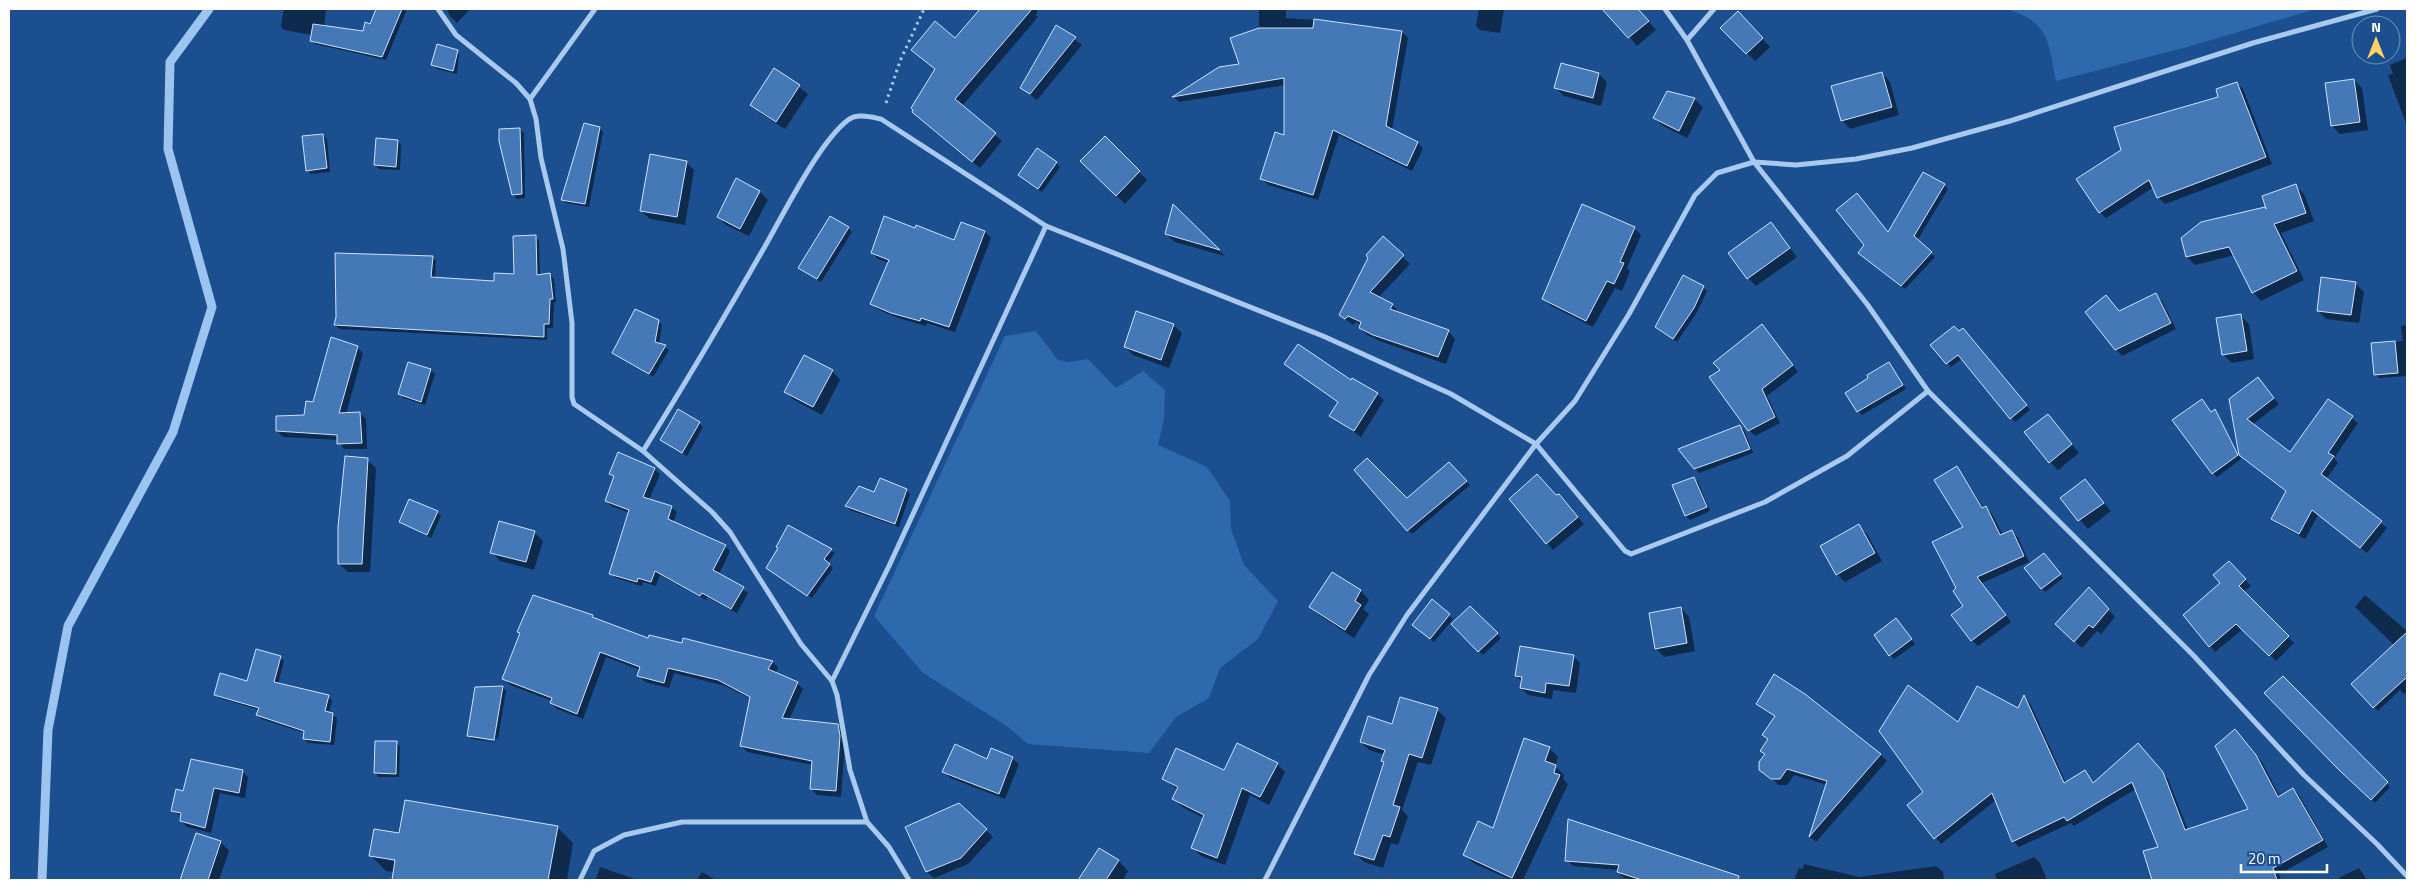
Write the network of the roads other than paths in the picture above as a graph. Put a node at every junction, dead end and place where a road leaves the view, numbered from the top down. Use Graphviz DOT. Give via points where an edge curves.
graph roads {
  1 [pos="438,9"];
  2 [pos="595,9"];
  3 [pos="1665,9"];
  4 [pos="1714,9"];
  5 [pos="2377,9"];
  6 [pos="1687,40"];
  7 [pos="530,99"];
  8 [pos="1754,162"];
  9 [pos="1046,226"];
  10 [pos="1928,391"];
  11 [pos="1536,444"];
  12 [pos="643,451"];
  13 [pos="832,681"];
  14 [pos="867,822"];
  15 [pos="2407,876"];
  16 [pos="580,880"];
  17 [pos="909,880"];
  18 [pos="1265,880"];
  1 -- 7 [label="street" via="456,35 516,83"];
  2 -- 7 [label="street"];
  3 -- 6 [label="street"];
  4 -- 6 [label="street"];
  5 -- 8 [label="street" via="2253,43 2029,115 1912,148 1856,159 1796,165"];
  6 -- 8 [label="street"];
  7 -- 12 [label="street" via="562,249 572,323 574,404"];
  8 -- 10 [label="street" via="1867,304"];
  8 -- 11 [label="street" via="1717,174 1695,195 1629,314 1575,401"];
  9 -- 11 [label="street" via="1323,336 1451,394"];
  9 -- 12 [label="street" via="881,119 861,116 849,119 822,152 793,198 700,360"];
  9 -- 13 [label="street" via="889,566"];
  10 -- 11 [label="street" via="1847,456 1773,497 1631,554 1625,551"];
  10 -- 15 [label="street" via="2193,655 2304,775"];
  11 -- 18 [label="street" via="1407,615 1369,675"];
  12 -- 13 [label="street" via="730,532 801,644"];
  13 -- 14 [label="street" via="850,770"];
  14 -- 16 [label="street" via="682,822 624,835 594,851"];
  14 -- 17 [label="street" via="889,847"];
}
